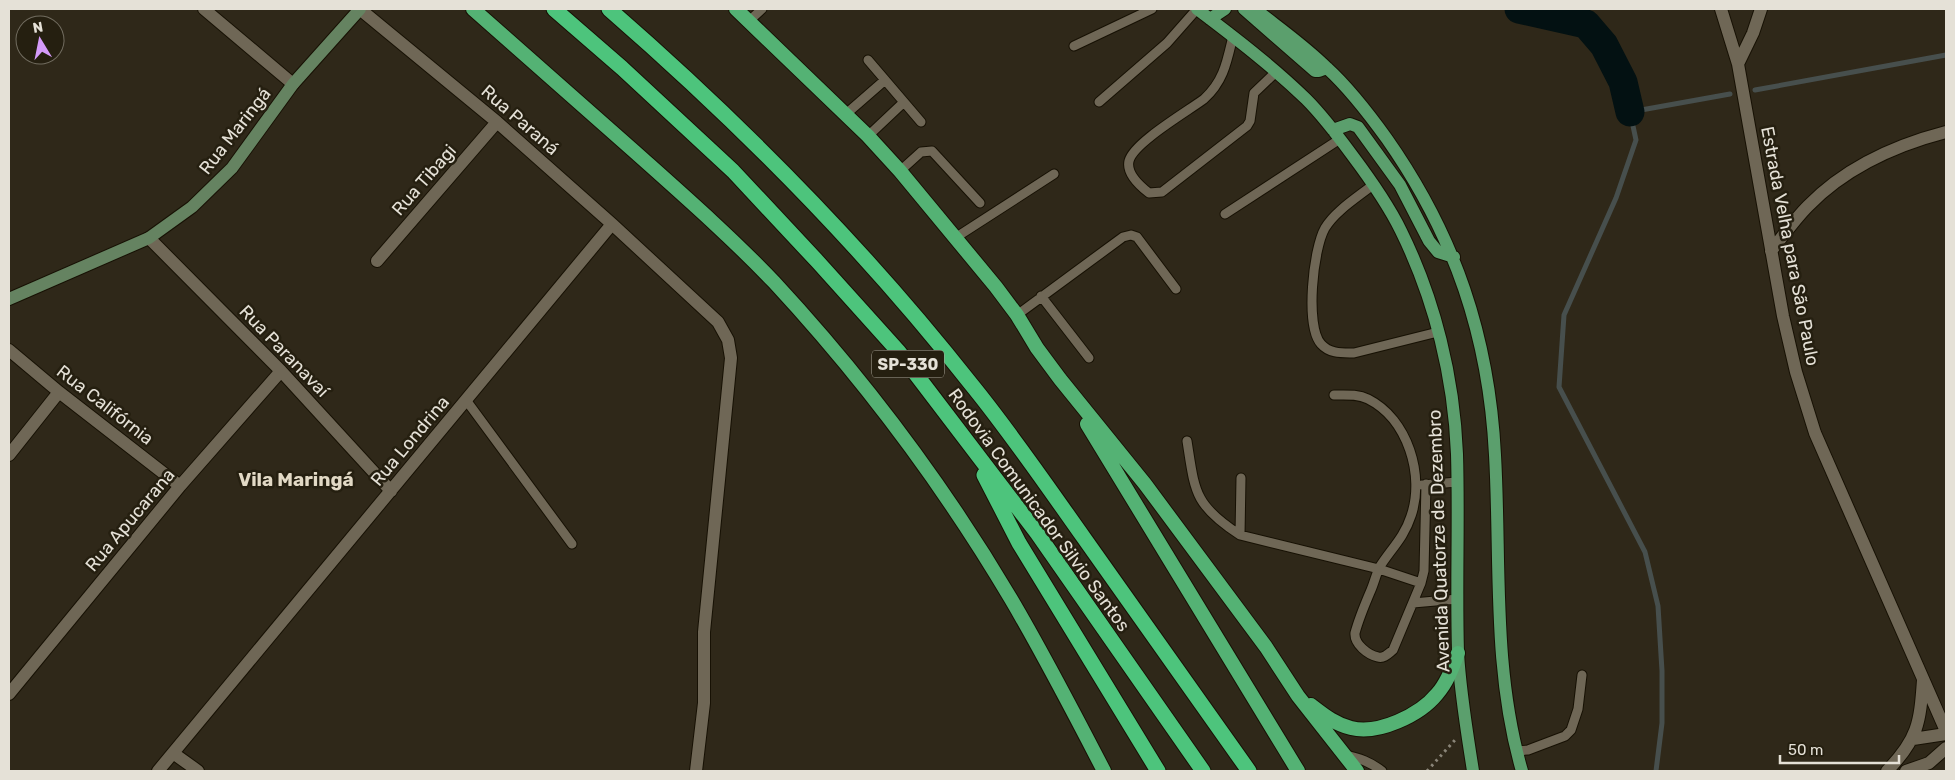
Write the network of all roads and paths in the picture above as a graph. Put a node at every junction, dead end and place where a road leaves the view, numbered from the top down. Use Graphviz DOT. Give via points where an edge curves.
graph roads {
  1 [pos="204,9"];
  2 [pos="361,9"];
  3 [pos="473,9"];
  4 [pos="554,9"];
  5 [pos="609,9"];
  6 [pos="736,9"];
  7 [pos="762,9"];
  8 [pos="1152,9"];
  9 [pos="1197,9"];
  10 [pos="1225,9"];
  11 [pos="1244,9"];
  12 [pos="1255,9"];
  13 [pos="1721,9"];
  14 [pos="1761,9"];
  15 [pos="1210,18"];
  16 [pos="749,21"];
  17 [pos="1233,36"];
  18 [pos="1074,46"];
  19 [pos="868,60"];
  20 [pos="1738,64"];
  21 [pos="1327,68"];
  22 [pos="1276,72"];
  23 [pos="885,80"];
  24 [pos="293,84"];
  25 [pos="904,102"];
  26 [pos="1099,102"];
  27 [pos="846,114"];
  28 [pos="497,122"];
  29 [pos="921,122"];
  30 [pos="1946,132"];
  31 [pos="1336,135"];
  32 [pos="868,136"];
  33 [pos="900,171"];
  34 [pos="1054,174"];
  35 [pos="1374,184"];
  36 [pos="980,203"];
  37 [pos="1225,214"];
  38 [pos="612,224"];
  39 [pos="149,238"];
  40 [pos="956,238"];
  41 [pos="1771,251"];
  42 [pos="1454,257"];
  43 [pos="378,261"];
  44 [pos="1176,288"];
  45 [pos="1041,296"];
  46 [pos="9,299"];
  47 [pos="1017,315"];
  48 [pos="1438,332"];
  49 [pos="9,350"];
  50 [pos="1089,358"];
  51 [pos="281,371"];
  52 [pos="1060,379"];
  53 [pos="59,392"];
  54 [pos="1334,394"];
  55 [pos="466,400"];
  56 [pos="965,439"];
  57 [pos="1187,441"];
  58 [pos="9,455"];
  59 [pos="1241,478"];
  60 [pos="1457,482"];
  61 [pos="1426,484"];
  62 [pos="1415,485"];
  63 [pos="180,486"];
  64 [pos="391,491"];
  65 [pos="1240,535"];
  66 [pos="572,544"];
  67 [pos="1379,569"];
  68 [pos="1421,583"];
  69 [pos="1458,599"];
  70 [pos="1413,602"];
  71 [pos="1458,653"];
  72 [pos="1582,675"];
  73 [pos="1923,677"];
  74 [pos="9,694"];
  75 [pos="1298,696"];
  76 [pos="1466,728"];
  77 [pos="1946,732"];
  78 [pos="1912,739"];
  79 [pos="1946,748"];
  80 [pos="1516,752"];
  81 [pos="173,753"];
  82 [pos="1343,755"];
  83 [pos="158,771"];
  84 [pos="198,771"];
  85 [pos="696,771"];
  86 [pos="1104,771"];
  87 [pos="1158,771"];
  88 [pos="1202,771"];
  89 [pos="1249,771"];
  90 [pos="1298,771"];
  91 [pos="1357,771"];
  92 [pos="1382,771"];
  93 [pos="1427,771"];
  94 [pos="1473,771"];
  95 [pos="1522,771"];
  96 [pos="1887,771"];
  97 [pos="1906,771"];
  1 -- 24 [label="street"];
  2 -- 24 [label="main road, Rua Maringá"];
  2 -- 28 [label="street, Rua Paraná"];
  3 -- 86 [label="highway" via="724,232 840,358 927,471 972,536 1063,690"];
  4 -- 56 [label="highway, Rodovia Comunicador Silvio Santos / SP-330" via="739,178 899,352"];
  5 -- 89 [label="highway, Rodovia Comunicador Silvio Santos / SP-330" via="755,143 920,322 972,384"];
  6 -- 16 [label="highway"];
  7 -- 16 [label="lane"];
  8 -- 18 [label="lane"];
  9 -- 15 [label="main road, Avenida Quatorze de Dezembro"];
  9 -- 26 [label="lane" via="1167,42"];
  10 -- 15 [label="main road"];
  11 -- 21 [label="main road" via="1315,71"];
  12 -- 21 [label="main road"];
  13 -- 20 [label="street, Estrada Velha para São Paulo"];
  14 -- 20 [label="street"];
  15 -- 17 [label="main road, Avenida Quatorze de Dezembro"];
  16 -- 27 [label="highway"];
  17 -- 22 [label="main road, Avenida Quatorze de Dezembro"];
  17 -- 22 [label="lane" via="1222,77 1213,91 1148,138 1131,155 1129,169 1144,189 1149,193 1162,192 1239,133 1250,121 1254,92"];
  19 -- 23 [label="lane"];
  20 -- 41 [label="street, Estrada Velha para São Paulo"];
  21 -- 42 [label="main road" via="1371,117 1404,163"];
  22 -- 31 [label="main road, Avenida Quatorze de Dezembro"];
  23 -- 25 [label="lane"];
  23 -- 27 [label="lane"];
  24 -- 39 [label="main road, Rua Maringá" via="232,168 192,208"];
  25 -- 29 [label="lane"];
  25 -- 32 [label="lane"];
  27 -- 32 [label="highway"];
  28 -- 38 [label="street, Rua Paraná"];
  28 -- 43 [label="street, Rua Tibagi"];
  30 -- 41 [label="street" via="1884,153 1832,185 1808,206"];
  31 -- 35 [label="main road, Avenida Quatorze de Dezembro"];
  31 -- 37 [label="lane"];
  31 -- 42 [label="main road" via="1350,124 1358,126 1400,185 1429,241 1438,252"];
  32 -- 33 [label="highway"];
  33 -- 36 [label="lane" via="921,152 932,151"];
  33 -- 40 [label="highway"];
  34 -- 40 [label="lane"];
  35 -- 48 [label="main road, Avenida Quatorze de Dezembro" via="1401,230 1425,286"];
  35 -- 48 [label="lane" via="1338,213 1319,239 1312,319 1314,332 1329,351 1342,353"];
  38 -- 55 [label="street, Rua Londrina"];
  38 -- 85 [label="street, Rua Paraná" via="718,322 728,340 731,358 704,632 704,703"];
  39 -- 46 [label="main road, Rua Maringá"];
  39 -- 51 [label="street, Rua Paranavaí"];
  40 -- 47 [label="highway"];
  41 -- 73 [label="street, Estrada Velha para São Paulo" via="1796,372 1815,433"];
  42 -- 80 [label="main road" via="1481,344 1489,390 1495,454 1500,640"];
  44 -- 45 [label="lane" via="1137,237 1131,235 1123,237"];
  45 -- 47 [label="lane"];
  45 -- 50 [label="lane"];
  47 -- 52 [label="highway"];
  48 -- 60 [label="main road, Avenida Quatorze de Dezembro" via="1452,401"];
  49 -- 53 [label="street, Rua Califórnia"];
  51 -- 63 [label="street, Rua Apucarana"];
  51 -- 64 [label="street, Rua Paranavaí"];
  52 -- 75 [label="highway" via="1145,484"];
  52 -- 90 [label="highway"];
  53 -- 58 [label="street"];
  53 -- 63 [label="street, Rua Califórnia"];
  54 -- 62 [label="lane" via="1368,399 1397,424 1408,445"];
  55 -- 64 [label="street, Rua Londrina"];
  55 -- 66 [label="lane"];
  56 -- 87 [label="highway" via="1019,543"];
  56 -- 88 [label="highway, Rodovia Comunicador Silvio Santos / SP-330" via="1037,533"];
  57 -- 65 [label="lane" via="1200,499 1212,514"];
  59 -- 65 [label="lane"];
  60 -- 61 [label="lane"];
  60 -- 69 [label="main road, Avenida Quatorze de Dezembro"];
  61 -- 62 [label="lane"];
  61 -- 68 [label="lane" via="1426,555"];
  62 -- 67 [label="lane" via="1412,515 1405,532"];
  63 -- 74 [label="street, Rua Apucarana"];
  64 -- 81 [label="street, Rua Londrina"];
  65 -- 67 [label="lane"];
  67 -- 68 [label="lane"];
  67 -- 70 [label="lane" via="1355,633 1358,646 1379,657 1393,650"];
  68 -- 70 [label="lane"];
  69 -- 70 [label="lane"];
  69 -- 71 [label="main road, Avenida Quatorze de Dezembro"];
  71 -- 75 [label="highway" via="1438,694 1423,708 1390,725 1352,729 1332,721"];
  71 -- 76 [label="main road, Avenida Quatorze de Dezembro"];
  72 -- 80 [label="lane" via="1578,709 1571,730 1565,736"];
  73 -- 77 [label="street, Estrada Velha para São Paulo"];
  73 -- 78 [label="street" via="1921,704"];
  75 -- 82 [label="highway"];
  76 -- 93 [label="path"];
  76 -- 94 [label="main road, Avenida Quatorze de Dezembro"];
  77 -- 78 [label="street"];
  78 -- 96 [label="street"];
  79 -- 97 [label="street" via="1930,762"];
  80 -- 95 [label="main road"];
  81 -- 83 [label="street, Rua Londrina"];
  81 -- 84 [label="street"];
  82 -- 91 [label="highway"];
  82 -- 92 [label="lane" via="1370,762"];
}
